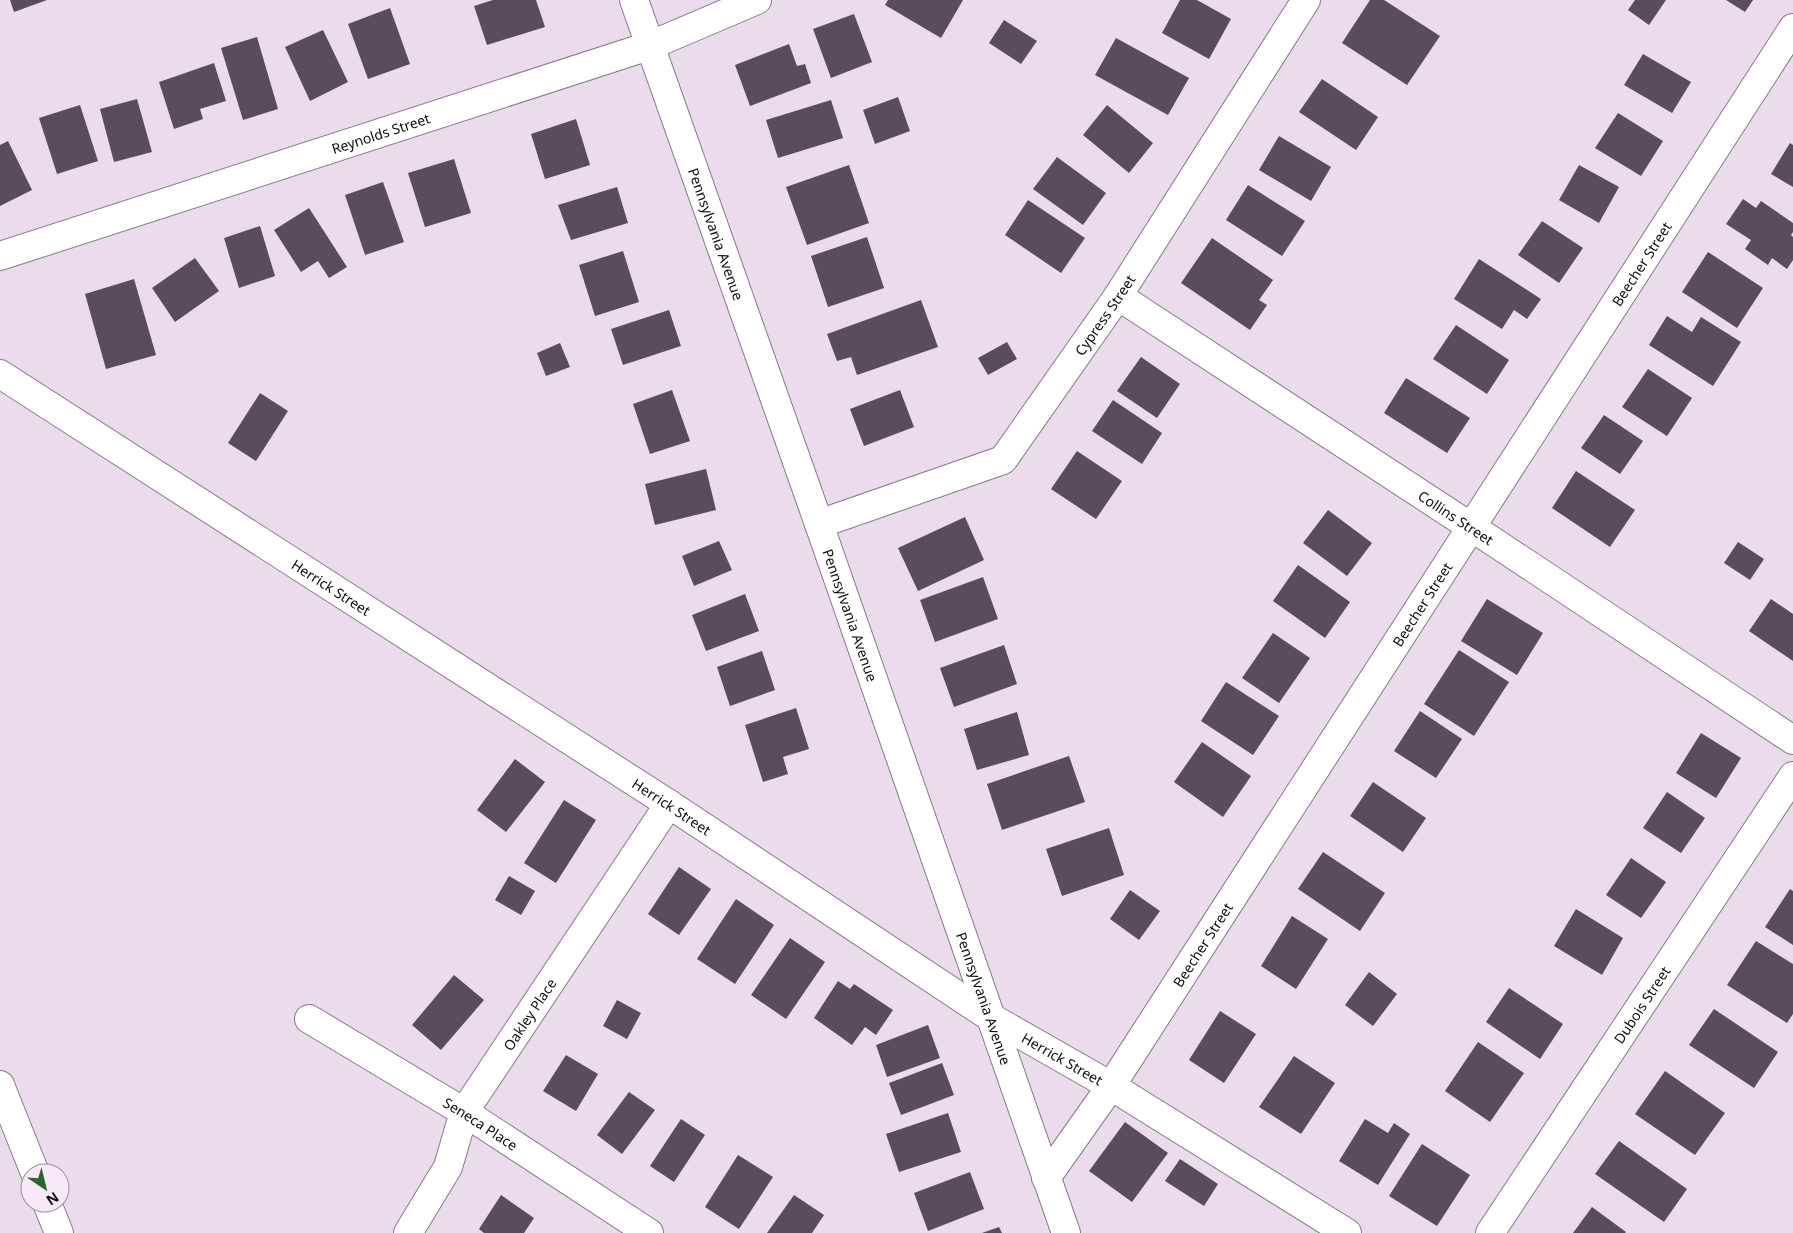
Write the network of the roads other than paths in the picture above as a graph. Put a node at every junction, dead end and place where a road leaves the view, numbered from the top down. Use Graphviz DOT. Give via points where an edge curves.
graph roads {
  1 [pos="634,0"];
  2 [pos="757,0"];
  3 [pos="1306,0"];
  4 [pos="1793,28"];
  5 [pos="649,46"];
  6 [pos="0,256"];
  7 [pos="1118,296"];
  8 [pos="0,374"];
  9 [pos="819,524"];
  10 [pos="1471,527"];
  11 [pos="1793,740"];
  12 [pos="1793,776"];
  13 [pos="669,804"];
  14 [pos="990,1017"];
  15 [pos="309,1018"];
  16 [pos="0,1085"];
  17 [pos="1111,1086"];
  18 [pos="464,1112"];
  19 [pos="31,1163"];
  20 [pos="1046,1178"];
  21 [pos="51,1213"];
  22 [pos="59,1233"];
  23 [pos="408,1233"];
  24 [pos="649,1233"];
  25 [pos="1066,1233"];
  26 [pos="1347,1233"];
  27 [pos="1490,1233"];
  1 -- 5 [label="street, Pennsylvania Avenue"];
  2 -- 5 [label="street, Reynolds Street"];
  3 -- 7 [label="street, Cypress Street"];
  4 -- 10 [label="street, Beecher Street"];
  5 -- 6 [label="street, Reynolds Street"];
  5 -- 9 [label="street, Pennsylvania Avenue"];
  7 -- 9 [label="street, Cypress Street" via="1003,460"];
  7 -- 10 [label="street, Collins Street"];
  8 -- 13 [label="street, Herrick Street"];
  9 -- 14 [label="street, Pennsylvania Avenue"];
  10 -- 11 [label="street, Collins Street"];
  10 -- 17 [label="street, Beecher Street"];
  12 -- 27 [label="street, Dubois Street"];
  13 -- 14 [label="street, Herrick Street"];
  13 -- 18 [label="street, Oakley Place"];
  14 -- 17 [label="street, Herrick Street"];
  14 -- 20 [label="street, Pennsylvania Avenue"];
  15 -- 18 [label="street, Seneca Place"];
  16 -- 19 [label="street"];
  17 -- 20 [label="street, Beecher Street"];
  17 -- 26 [label="street, Herrick Street"];
  18 -- 23 [label="street, Oakley Place" via="448,1167"];
  18 -- 24 [label="street, Seneca Place"];
  20 -- 25 [label="street, Pennsylvania Avenue"];
  21 -- 22 [label="street"];
}
